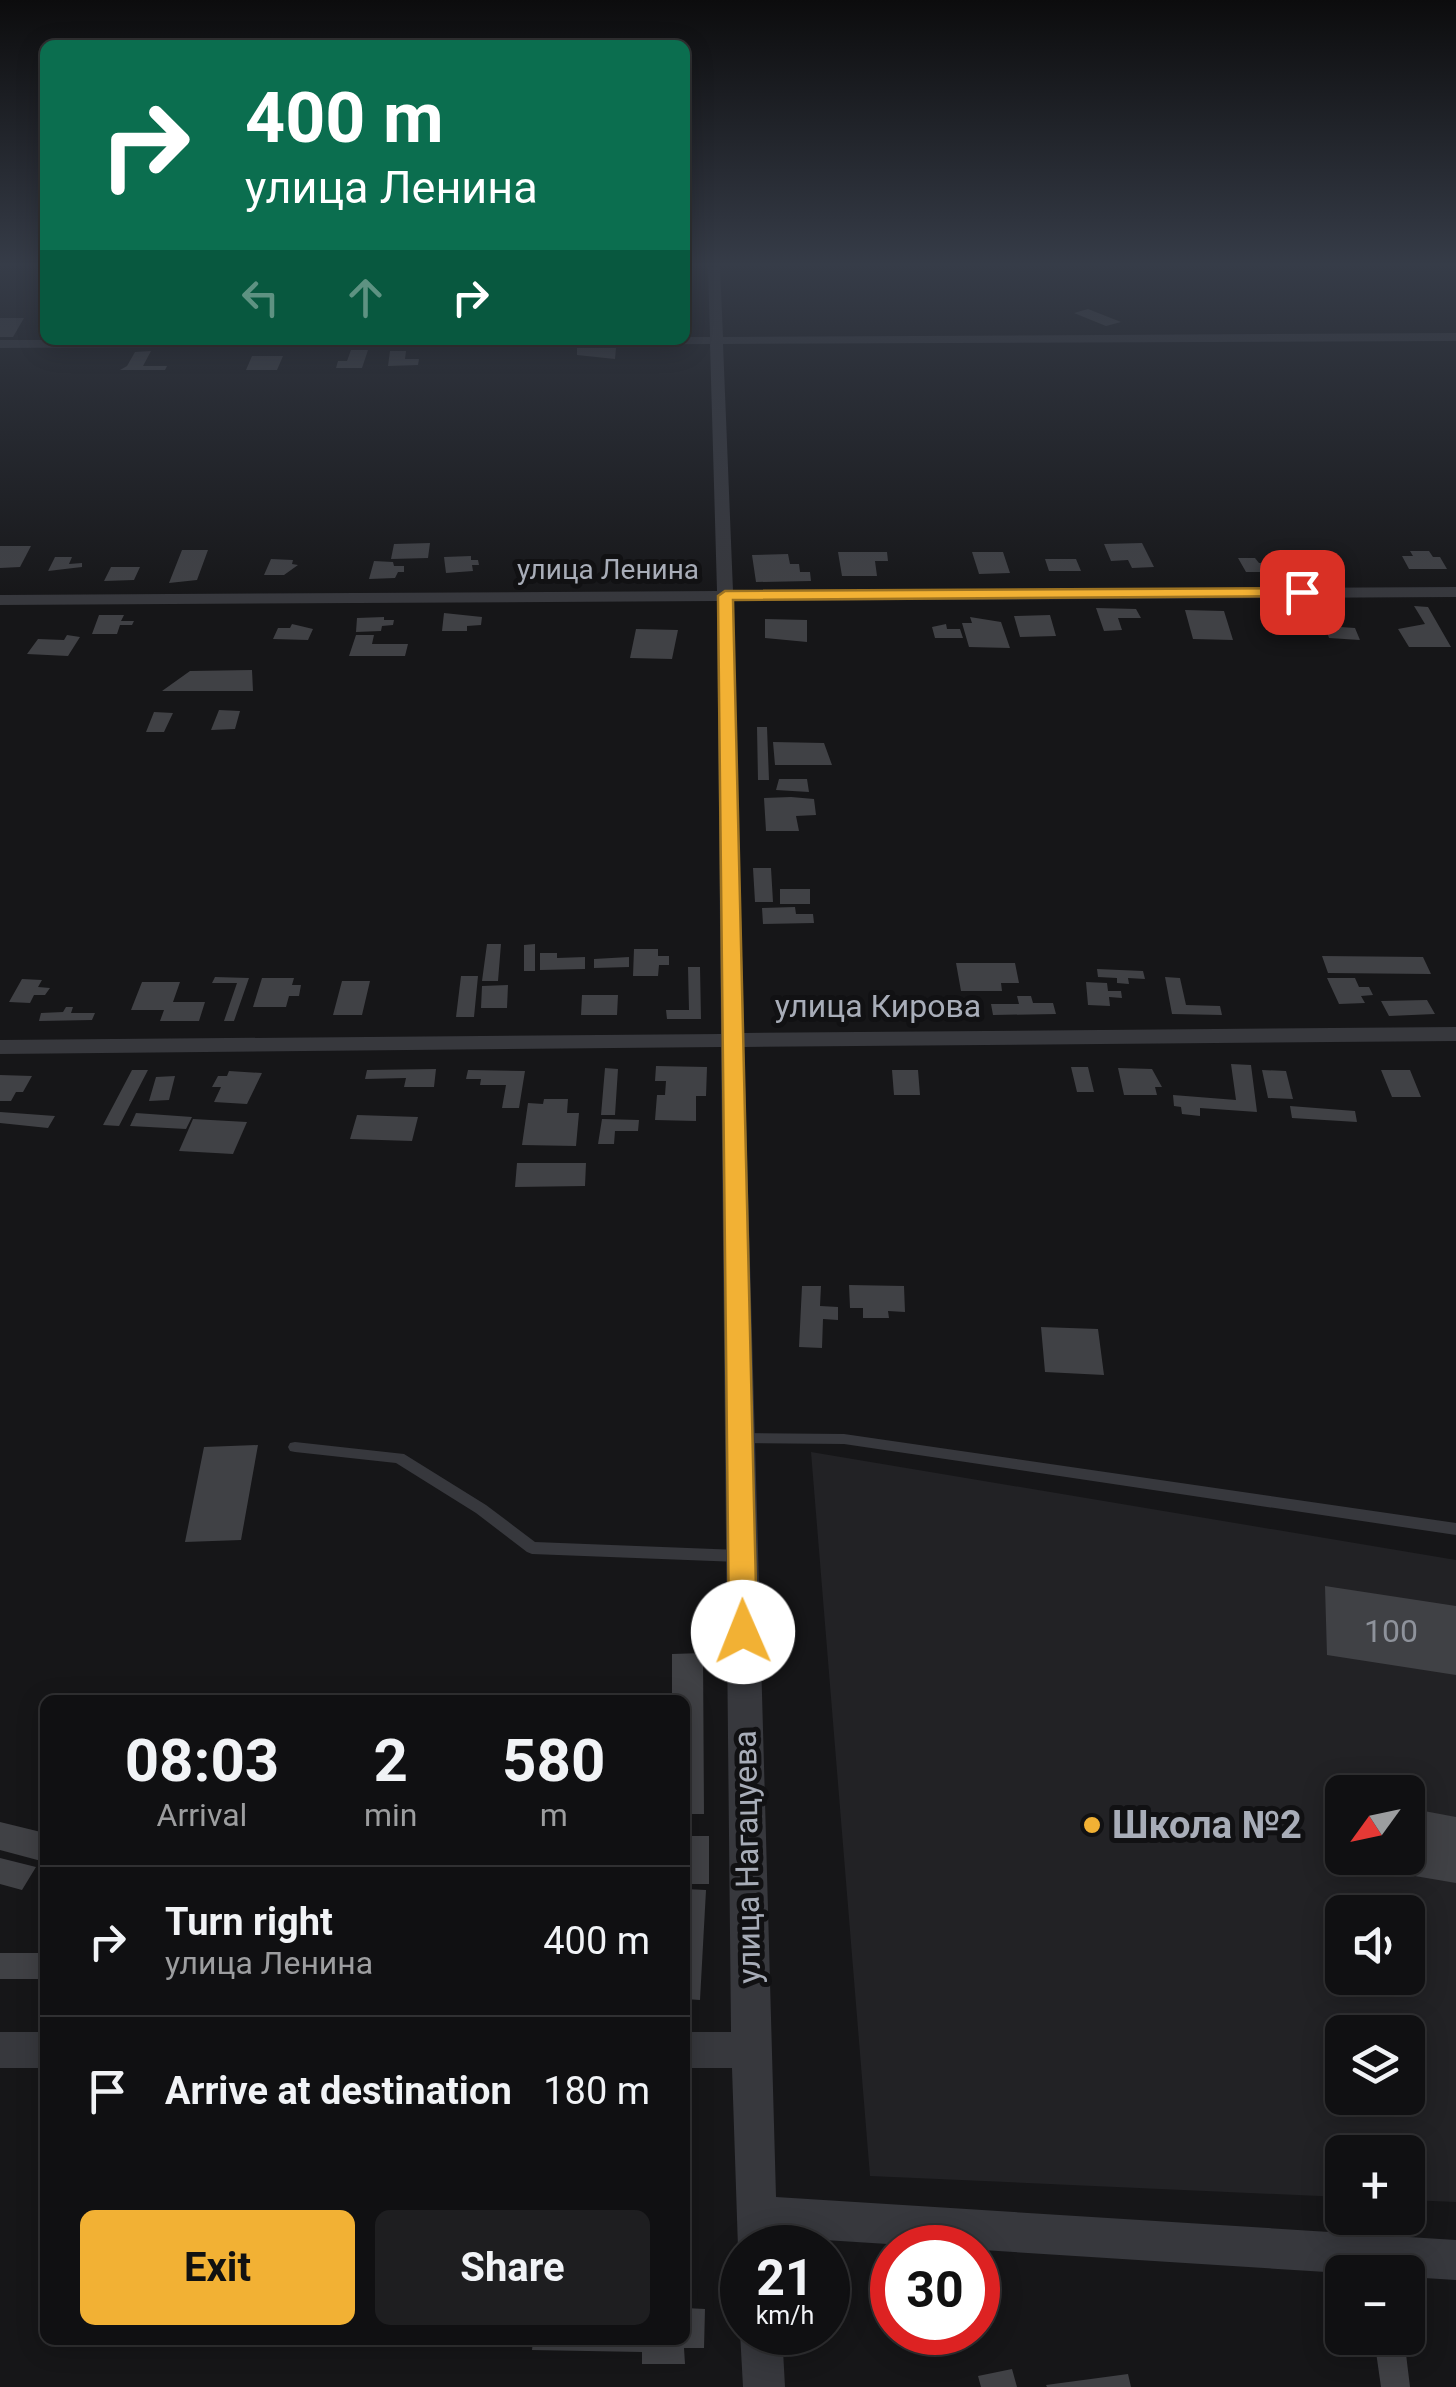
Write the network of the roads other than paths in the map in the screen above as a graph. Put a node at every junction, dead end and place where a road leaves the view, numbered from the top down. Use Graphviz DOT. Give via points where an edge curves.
graph roads {
  1 [pos="719,378"];
  2 [pos="1456,592"];
  3 [pos="725,596"];
  4 [pos="0,600"];
  5 [pos="1456,1034"];
  6 [pos="733,1040"];
  7 [pos="0,1046"];
  8 [pos="740,1438"];
  9 [pos="295,1446"];
  10 [pos="1456,1529"];
  11 [pos="742,1556"];
  12 [pos="0,2050"];
  13 [pos="40,2050"];
  14 [pos="690,2050"];
  15 [pos="750,2050"];
  16 [pos="757,2225"];
  17 [pos="850,2236"];
  18 [pos="1456,2260"];
  19 [pos="762,2355"];
  20 [pos="764,2387"];
  1 -- 3 [label="street, улица Нагацуева"];
  2 -- 3 [label="street, улица Ленина"];
  3 -- 4 [label="street, улица Ленина"];
  3 -- 6 [label="street, улица Нагацуева"];
  5 -- 6 [label="street, улица Кирова"];
  6 -- 7 [label="street, улица Кирова"];
  6 -- 8 [label="street, улица Нагацуева"];
  8 -- 10 [label="lane" via="844,1439"];
  8 -- 11 [label="street, улица Нагацуева"];
  9 -- 11 [label="lane" via="399,1458 532,1548"];
  11 -- 15 [label="street, улица Нагацуева"];
  12 -- 13 [label="street"];
  14 -- 15 [label="street"];
  15 -- 16 [label="street, улица Нагацуева"];
  17 -- 18 [label="street"];
  19 -- 20 [label="street"];
}
